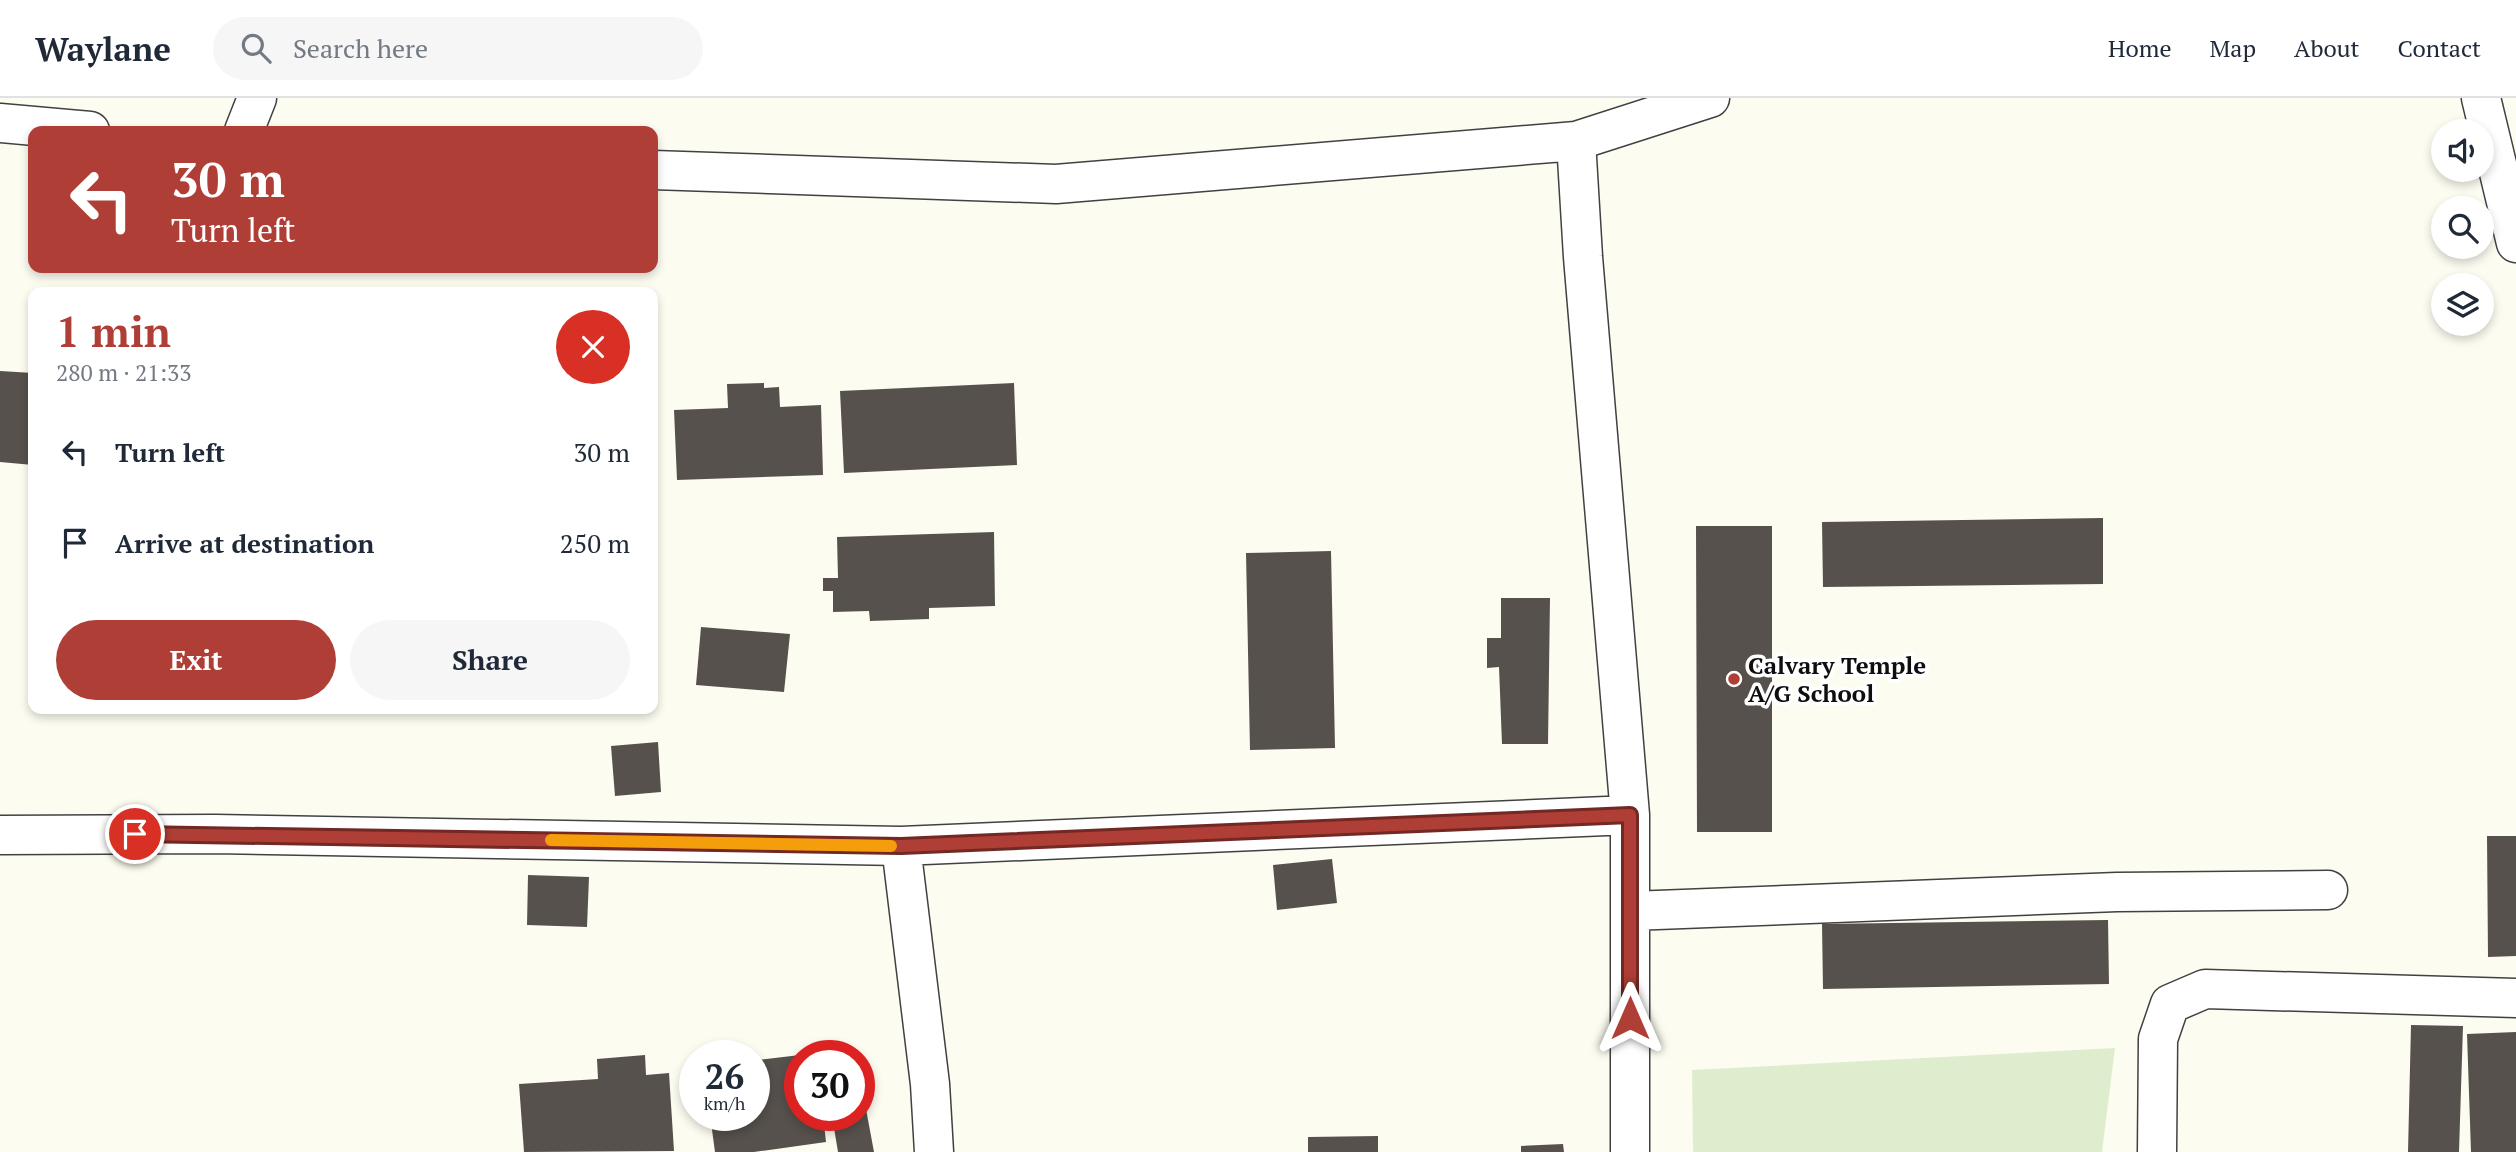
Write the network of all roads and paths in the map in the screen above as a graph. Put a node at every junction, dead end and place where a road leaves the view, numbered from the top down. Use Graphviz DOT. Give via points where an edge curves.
graph roads {
  1 [pos="257,98"];
  2 [pos="1710,98"];
  3 [pos="2481,98"];
  4 [pos="0,123"];
  5 [pos="34,126"];
  6 [pos="246,126"];
  7 [pos="1576,141"];
  8 [pos="658,170"];
  9 [pos="2516,243"];
  10 [pos="1630,815"];
  11 [pos="0,835"];
  12 [pos="901,846"];
  13 [pos="2328,890"];
  14 [pos="1631,911"];
  15 [pos="2516,998"];
  16 [pos="934,1152"];
  17 [pos="1630,1152"];
  18 [pos="2157,1152"];
  1 -- 6 [label="street"];
  2 -- 7 [label="street"];
  3 -- 9 [label="street"];
  4 -- 5 [label="street"];
  7 -- 8 [label="street" via="1056,184"];
  7 -- 10 [label="street"];
  10 -- 12 [label="street"];
  10 -- 14 [label="street"];
  11 -- 12 [label="street" via="215,834"];
  12 -- 16 [label="street"];
  13 -- 14 [label="street" via="2117,892"];
  14 -- 17 [label="street"];
  15 -- 18 [label="street" via="2205,989 2169,1004 2158,1039"];
}
